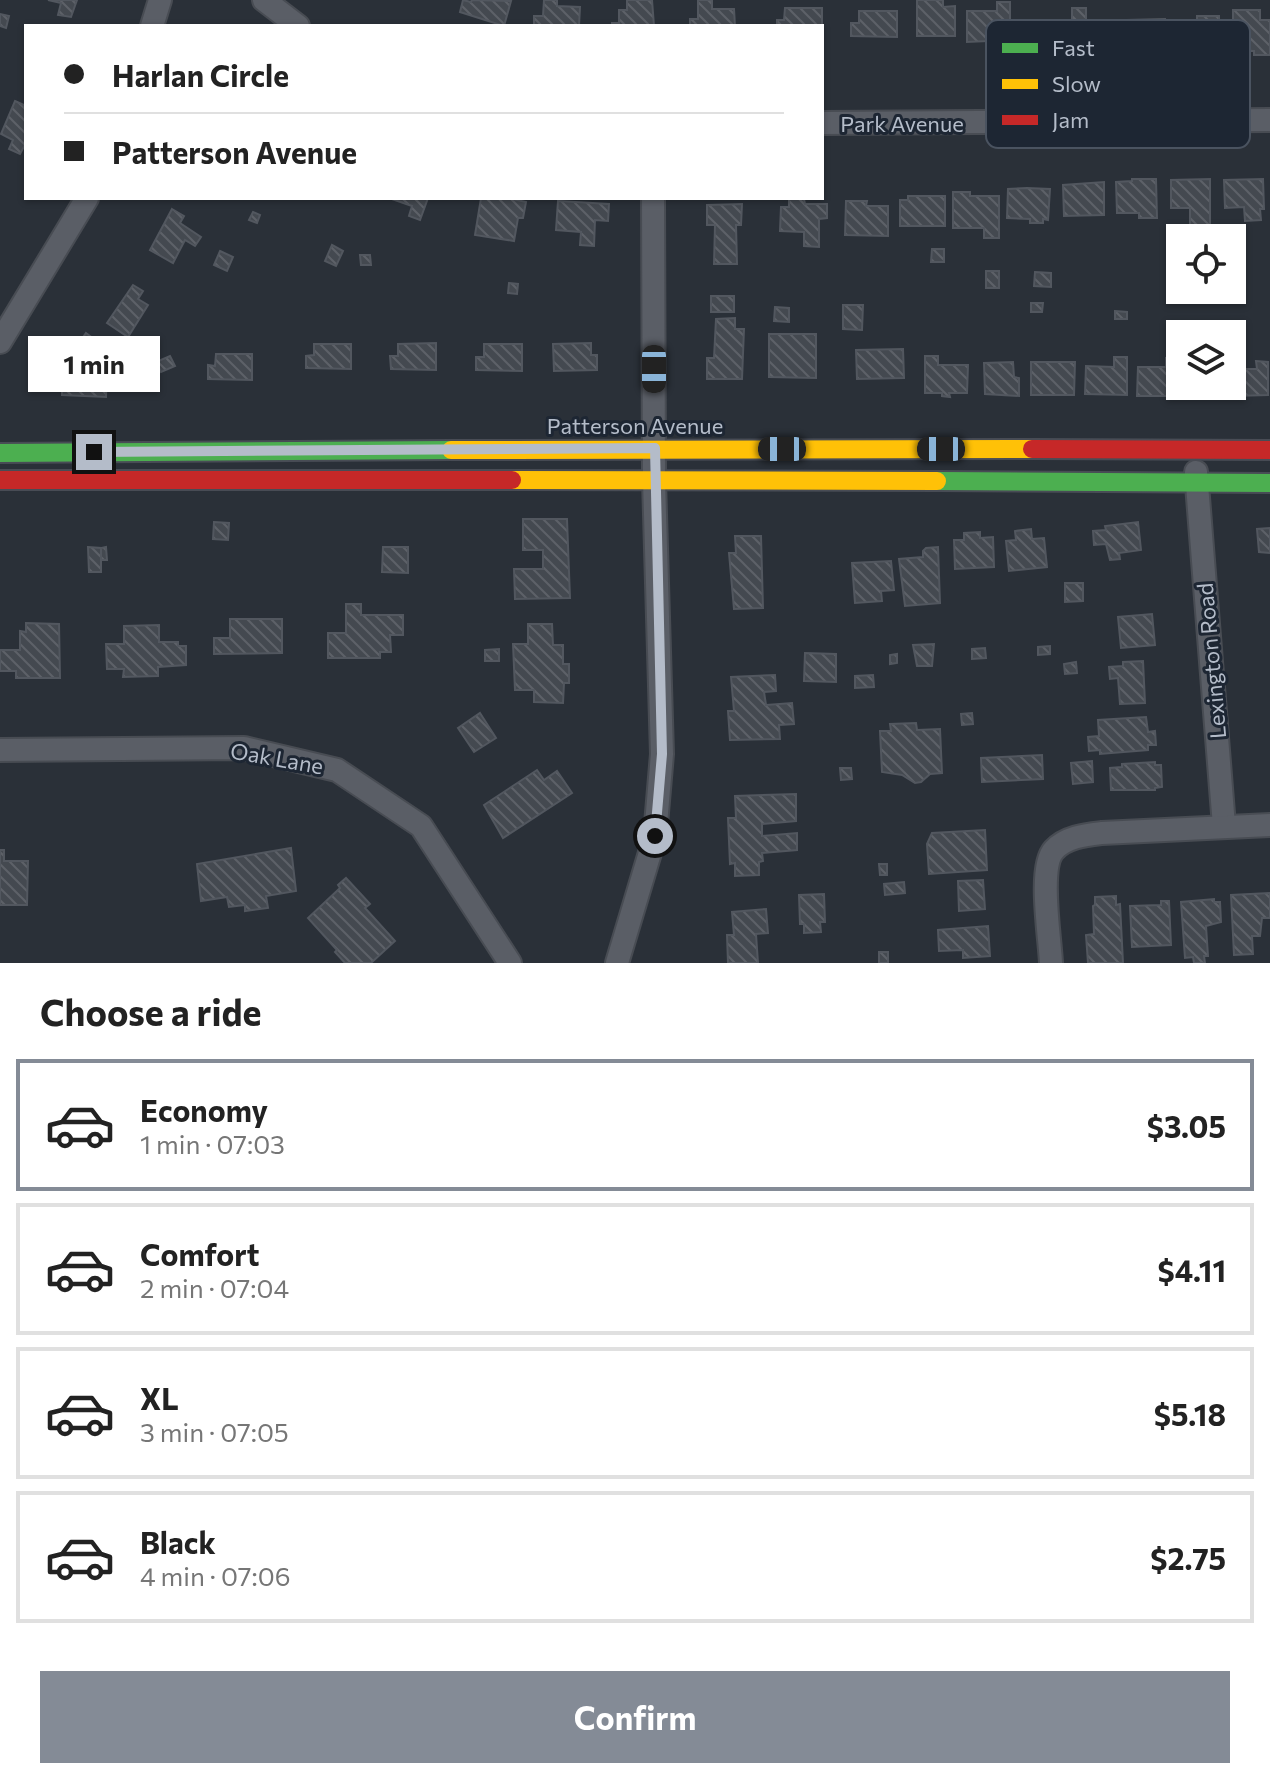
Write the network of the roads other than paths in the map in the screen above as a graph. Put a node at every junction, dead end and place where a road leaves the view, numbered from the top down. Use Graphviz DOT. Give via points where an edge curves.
graph roads {
  1 [pos="160,0"];
  2 [pos="264,0"];
  3 [pos="153,24"];
  4 [pos="295,24"];
  5 [pos="1250,120"];
  6 [pos="1270,120"];
  7 [pos="986,122"];
  8 [pos="824,123"];
  9 [pos="86,200"];
  10 [pos="653,200"];
  11 [pos="0,342"];
  12 [pos="655,448"];
  13 [pos="1195,450"];
  14 [pos="1270,450"];
  15 [pos="0,453"];
  16 [pos="0,480"];
  17 [pos="654,480"];
  18 [pos="1197,482"];
  19 [pos="1270,483"];
  20 [pos="0,750"];
  21 [pos="1270,825"];
  22 [pos="1224,826"];
  23 [pos="510,963"];
  24 [pos="617,963"];
  25 [pos="1051,963"];
  1 -- 3 [label="street"];
  2 -- 4 [label="street"];
  5 -- 6 [label="street, Park Avenue"];
  7 -- 8 [label="street, Park Avenue"];
  9 -- 11 [label="street"];
  10 -- 12 [label="street"];
  12 -- 13 [label="main road, Patterson Avenue"];
  12 -- 15 [label="main road, Patterson Avenue"];
  12 -- 17 [label="street"];
  13 -- 14 [label="main road, Patterson Avenue"];
  13 -- 18 [label="street, Lexington Road"];
  16 -- 17 [label="main road"];
  17 -- 18 [label="main road"];
  17 -- 24 [label="street" via="662,754 655,836"];
  18 -- 19 [label="main road"];
  18 -- 22 [label="street, Lexington Road"];
  20 -- 23 [label="street, Oak Lane" via="244,748 337,770 421,826"];
  21 -- 22 [label="street"];
  22 -- 25 [label="street" via="1102,833 1061,844 1051,853 1046,879"];
}
